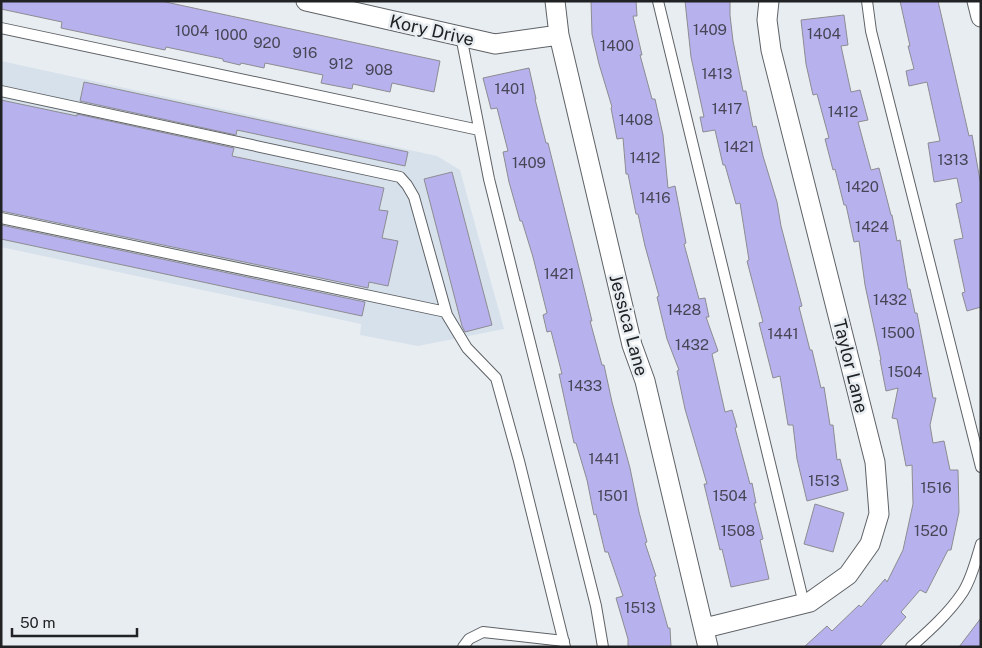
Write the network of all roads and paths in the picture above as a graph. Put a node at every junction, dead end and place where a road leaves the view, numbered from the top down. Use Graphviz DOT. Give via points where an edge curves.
graph roads {
  1 [pos="306,1"];
  2 [pos="555,1"];
  3 [pos="658,1"];
  4 [pos="769,1"];
  5 [pos="867,1"];
  6 [pos="977,1"];
  7 [pos="981,17"];
  8 [pos="1,28"];
  9 [pos="559,35"];
  10 [pos="461,36"];
  11 [pos="1,92"];
  12 [pos="479,130"];
  13 [pos="1,218"];
  14 [pos="446,312"];
  15 [pos="981,467"];
  16 [pos="981,544"];
  17 [pos="804,604"];
  18 [pos="707,638"];
  19 [pos="564,644"];
  20 [pos="462,647"];
  21 [pos="603,647"];
  22 [pos="911,647"];
  1 -- 10 [label="street, Kory Drive"];
  2 -- 9 [label="street, Jessica Lane"];
  3 -- 17 [label="lane"];
  4 -- 17 [label="street, Taylor Lane" via="767,20 771,50 875,462 879,514 870,544 848,575"];
  5 -- 15 [label="lane" via="871,31"];
  6 -- 7 [label="street"];
  8 -- 12 [label="lane"];
  9 -- 10 [label="street, Kory Drive" via="495,44"];
  9 -- 18 [label="street, Jessica Lane" via="632,345 645,381"];
  10 -- 12 [label="lane"];
  11 -- 14 [label="lane" via="400,177 408,184 414,197"];
  12 -- 21 [label="lane" via="596,606"];
  13 -- 14 [label="lane"];
  14 -- 19 [label="lane" via="467,348 496,378"];
  16 -- 22 [label="lane" via="963,592 939,622"];
  17 -- 18 [label="street, Taylor Lane"];
  19 -- 20 [label="lane" via="483,632"];
}
